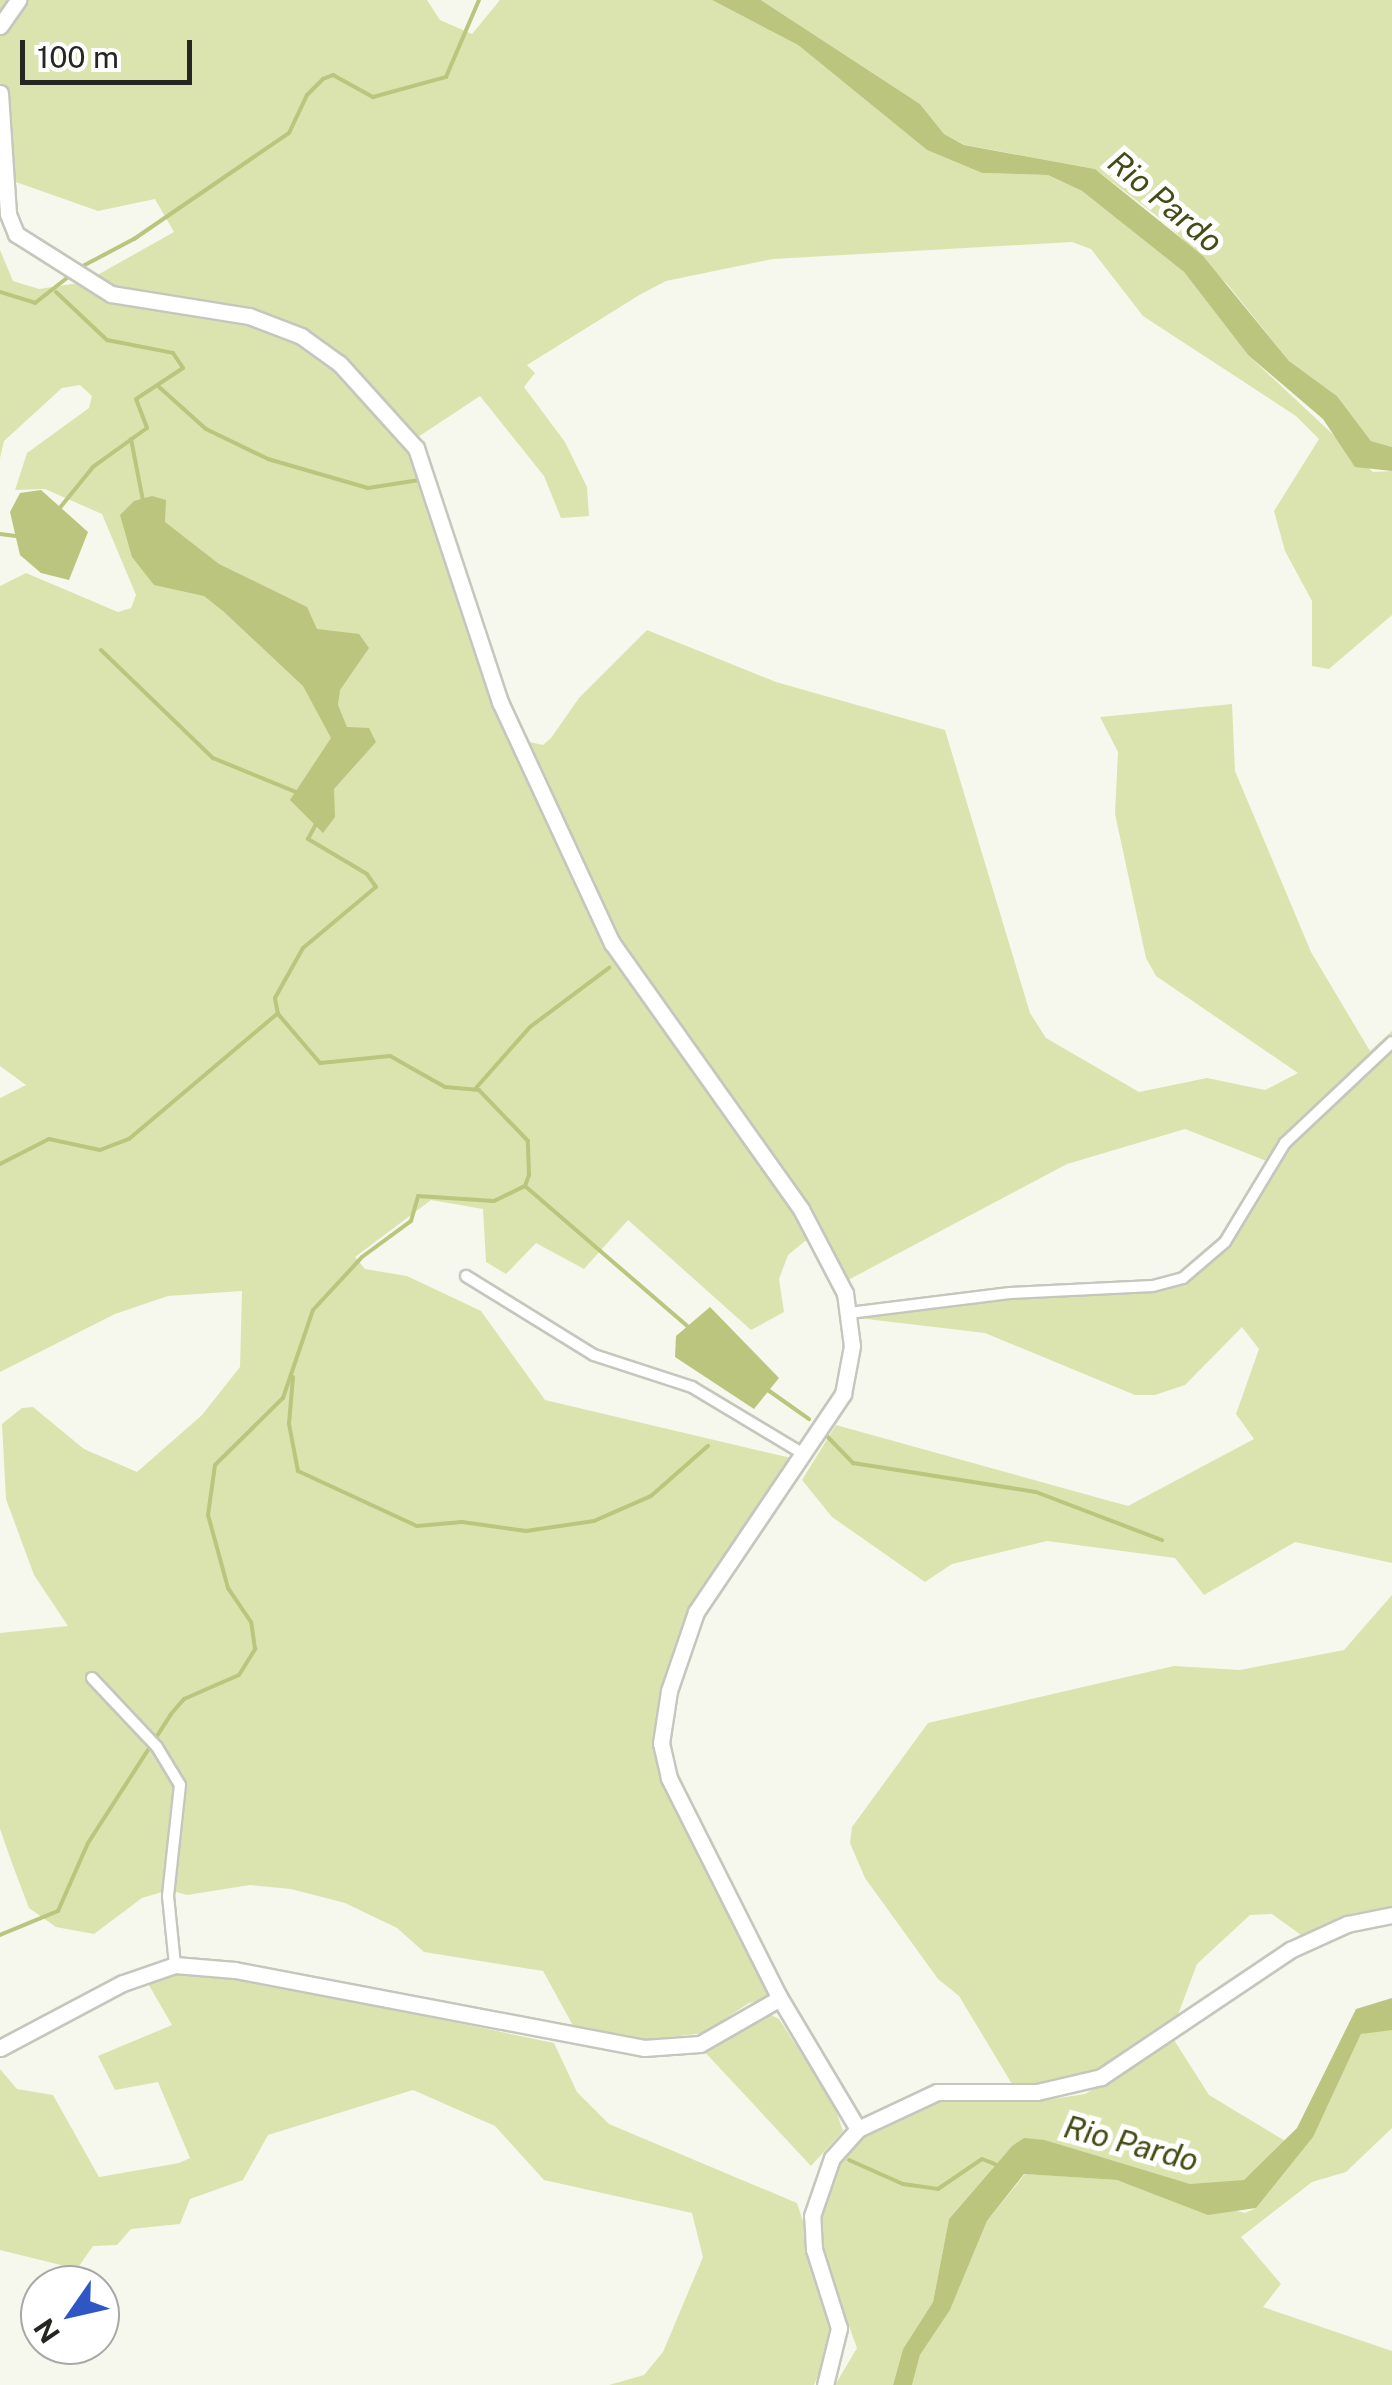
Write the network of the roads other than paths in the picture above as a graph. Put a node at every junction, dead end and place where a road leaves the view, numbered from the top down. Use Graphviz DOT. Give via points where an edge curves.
graph roads {
  1 [pos="18,0"];
  2 [pos="0,26"];
  3 [pos="0,93"];
  4 [pos="8,234"];
  5 [pos="1392,1042"];
  6 [pos="466,1276"];
  7 [pos="849,1313"];
  8 [pos="805,1455"];
  9 [pos="92,1678"];
  10 [pos="1392,1915"];
  11 [pos="175,1966"];
  12 [pos="780,1998"];
  13 [pos="0,2048"];
  14 [pos="858,2130"];
  15 [pos="825,2385"];
  1 -- 2 [label="main road"];
  3 -- 4 [label="main road"];
  4 -- 7 [label="main road" via="124,298 277,324 340,364 416,448 500,702 612,943 801,1210"];
  5 -- 7 [label="street" via="1285,1143 1219,1251 1183,1278"];
  6 -- 8 [label="street" via="594,1356 692,1386"];
  7 -- 8 [label="main road" via="848,1381"];
  8 -- 12 [label="main road" via="696,1612 661,1732 669,1778"];
  9 -- 11 [label="street" via="157,1747 181,1793 168,1896"];
  10 -- 14 [label="main road" via="1346,1924 1290,1950 1101,2077 1038,2092 938,2092"];
  11 -- 12 [label="main road" via="235,1970 644,2048 700,2044"];
  11 -- 13 [label="main road" via="123,1983"];
  12 -- 14 [label="main road"];
  14 -- 15 [label="main road" via="832,2158 812,2216 814,2250 839,2328"];
}
